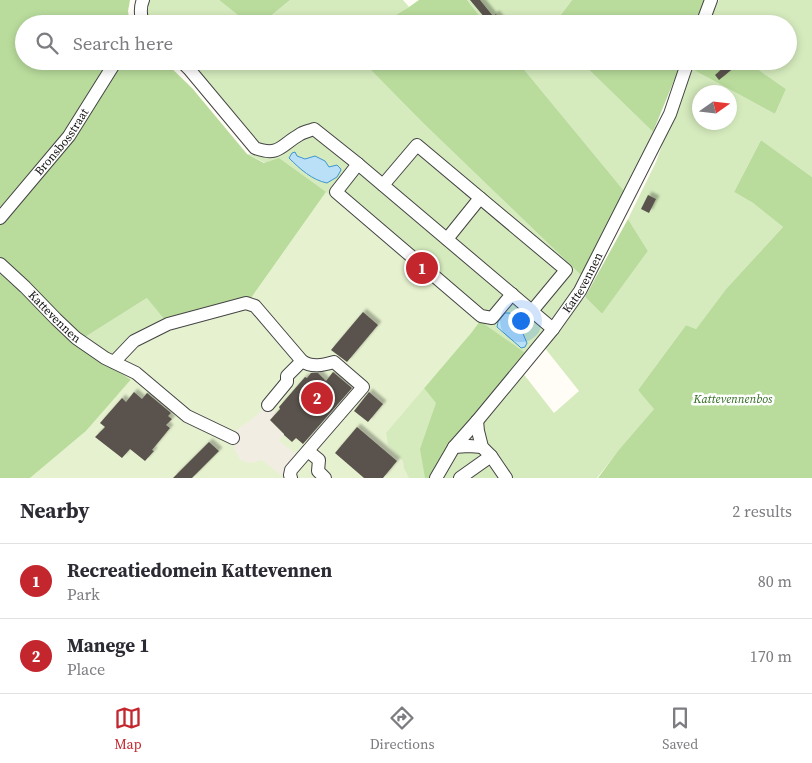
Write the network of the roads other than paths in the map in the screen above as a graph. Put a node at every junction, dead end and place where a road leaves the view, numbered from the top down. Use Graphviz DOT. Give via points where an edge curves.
graph roads {
  1 [pos="143,0"];
  2 [pos="710,0"];
  3 [pos="143,15"];
  4 [pos="705,15"];
  5 [pos="110,70"];
  6 [pos="189,70"];
  7 [pos="685,70"];
  8 [pos="358,164"];
  9 [pos="383,185"];
  10 [pos="480,198"];
  11 [pos="0,218"];
  12 [pos="447,239"];
  13 [pos="0,264"];
  14 [pos="512,294"];
  15 [pos="532,311"];
  16 [pos="553,329"];
  17 [pos="302,361"];
  18 [pos="114,362"];
  19 [pos="268,405"];
  20 [pos="477,421"];
  21 [pos="233,438"];
  22 [pos="454,447"];
  23 [pos="308,451"];
  24 [pos="486,452"];
  25 [pos="290,478"];
  26 [pos="325,478"];
  27 [pos="436,478"];
  28 [pos="460,478"];
  29 [pos="506,478"];
  1 -- 3 [label="street"];
  2 -- 4 [label="street"];
  5 -- 11 [label="street, Bronsbosstraat" via="69,136"];
  6 -- 8 [label="street" via="255,148 265,152 280,150 300,134 314,129"];
  7 -- 16 [label="street, Kattevennen" via="670,114 589,274"];
  8 -- 9 [label="street"];
  8 -- 14 [label="street" via="336,192 481,316 492,318"];
  9 -- 10 [label="street" via="417,145"];
  9 -- 12 [label="street"];
  10 -- 12 [label="street"];
  10 -- 15 [label="street" via="566,270"];
  12 -- 14 [label="street"];
  13 -- 18 [label="street, Kattevennen" via="76,338"];
  14 -- 15 [label="street"];
  15 -- 16 [label="street"];
  16 -- 20 [label="street, Kattevennen"];
  17 -- 18 [label="street" via="255,306 246,303 168,324 134,341"];
  17 -- 19 [label="street" via="287,376 287,382"];
  17 -- 23 [label="street" via="320,366 334,362 363,387"];
  18 -- 21 [label="street, Kattevennen" via="136,373 187,416"];
  20 -- 22 [label="street, Kattevennen"];
  20 -- 24 [label="street"];
  22 -- 24 [label="street" via="469,446"];
  22 -- 27 [label="street, Kattevennen"];
  23 -- 25 [label="street" via="291,470"];
  23 -- 26 [label="street" via="319,460 318,471"];
  24 -- 28 [label="street"];
  24 -- 29 [label="street"];
}
